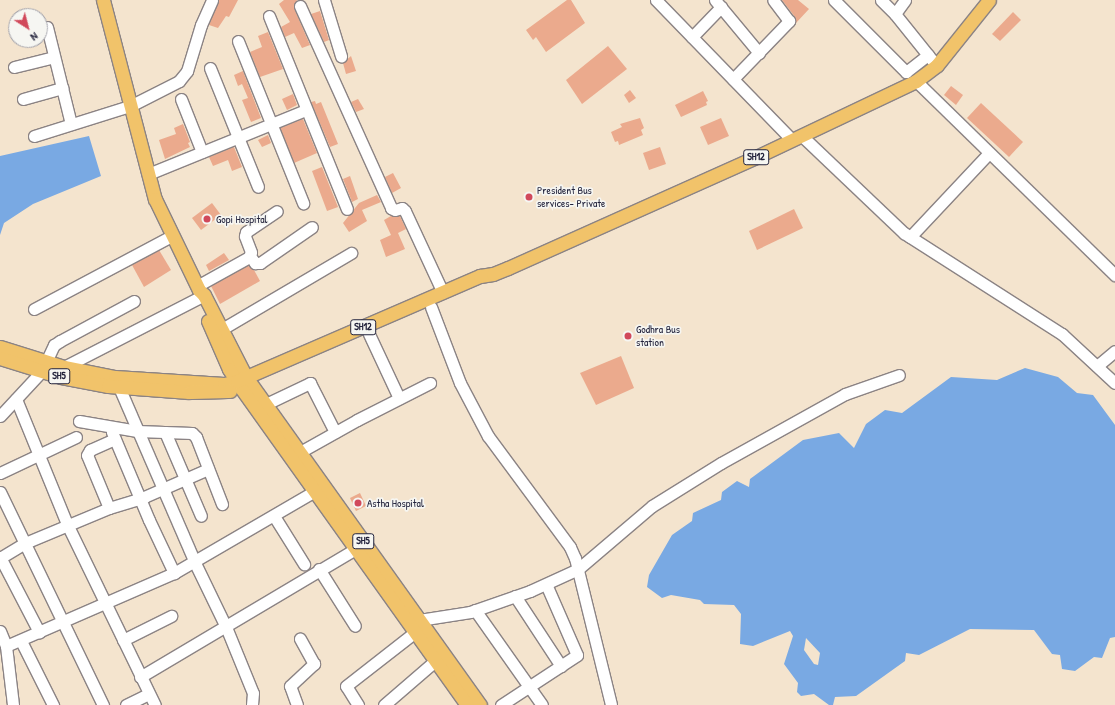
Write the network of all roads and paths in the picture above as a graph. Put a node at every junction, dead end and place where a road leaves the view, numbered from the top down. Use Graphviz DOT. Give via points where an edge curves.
graph roads {
  1 [pos="103,0"];
  2 [pos="212,0"];
  3 [pos="324,0"];
  4 [pos="656,0"];
  5 [pos="772,0"];
  6 [pos="834,0"];
  7 [pos="881,0"];
  8 [pos="905,0"];
  9 [pos="989,0"];
  10 [pos="718,4"];
  11 [pos="300,6"];
  12 [pos="895,14"];
  13 [pos="269,16"];
  14 [pos="48,31"];
  15 [pos="692,36"];
  16 [pos="238,41"];
  17 [pos="759,53"];
  18 [pos="928,55"];
  19 [pos="341,56"];
  20 [pos="54,57"];
  21 [pos="937,65"];
  22 [pos="14,67"];
  23 [pos="210,68"];
  24 [pos="733,79"];
  25 [pos="916,81"];
  26 [pos="62,88"];
  27 [pos="23,99"];
  28 [pos="181,99"];
  29 [pos="130,106"];
  30 [pos="306,110"];
  31 [pos="71,124"];
  32 [pos="271,124"];
  33 [pos="34,136"];
  34 [pos="238,136"];
  35 [pos="797,138"];
  36 [pos="202,152"];
  37 [pos="989,153"];
  38 [pos="148,174"];
  39 [pos="258,187"];
  40 [pos="303,203"];
  41 [pos="277,210"];
  42 [pos="347,210"];
  43 [pos="312,227"];
  44 [pos="173,234"];
  45 [pos="910,237"];
  46 [pos="351,253"];
  47 [pos="250,256"];
  48 [pos="493,274"];
  49 [pos="1115,275"];
  50 [pos="200,292"];
  51 [pos="443,293"];
  52 [pos="134,301"];
  53 [pos="431,307"];
  54 [pos="34,309"];
  55 [pos="222,329"];
  56 [pos="369,334"];
  57 [pos="0,347"];
  58 [pos="1115,351"];
  59 [pos="0,358"];
  60 [pos="1097,366"];
  61 [pos="44,367"];
  62 [pos="64,367"];
  63 [pos="899,375"];
  64 [pos="244,383"];
  65 [pos="430,383"];
  66 [pos="1115,383"];
  67 [pos="119,387"];
  68 [pos="399,398"];
  69 [pos="16,399"];
  70 [pos="266,404"];
  71 [pos="0,416"];
  72 [pos="79,420"];
  73 [pos="110,426"];
  74 [pos="137,431"];
  75 [pos="165,432"];
  76 [pos="335,432"];
  77 [pos="76,437"];
  78 [pos="115,439"];
  79 [pos="300,452"];
  80 [pos="37,456"];
  81 [pos="208,469"];
  82 [pos="0,473"];
  83 [pos="185,480"];
  84 [pos="162,488"];
  85 [pos="315,491"];
  86 [pos="0,492"];
  87 [pos="139,499"];
  88 [pos="222,504"];
  89 [pos="109,508"];
  90 [pos="201,516"];
  91 [pos="274,516"];
  92 [pos="67,524"];
  93 [pos="25,543"];
  94 [pos="356,548"];
  95 [pos="0,558"];
  96 [pos="195,563"];
  97 [pos="304,564"];
  98 [pos="319,569"];
  99 [pos="578,569"];
  100 [pos="174,573"];
  101 [pos="546,584"];
  102 [pos="514,596"];
  103 [pos="106,604"];
  104 [pos="475,610"];
  105 [pos="171,616"];
  106 [pos="63,620"];
  107 [pos="355,626"];
  108 [pos="417,626"];
  109 [pos="226,627"];
  110 [pos="39,632"];
  111 [pos="2,638"];
  112 [pos="300,639"];
  113 [pos="123,640"];
  114 [pos="21,641"];
  115 [pos="435,661"];
  116 [pos="560,666"];
  117 [pos="140,677"];
  118 [pos="529,687"];
  119 [pos="10,692"];
  120 [pos="149,694"];
  121 [pos="0,699"];
  122 [pos="13,705"];
  123 [pos="53,705"];
  124 [pos="103,705"];
  125 [pos="126,705"];
  126 [pos="155,705"];
  127 [pos="252,705"];
  128 [pos="297,705"];
  129 [pos="358,705"];
  130 [pos="384,705"];
  131 [pos="467,705"];
  132 [pos="480,705"];
  133 [pos="501,705"];
  134 [pos="542,705"];
  135 [pos="611,705"];
  1 -- 29 [label="main road"];
  2 -- 29 [label="street" via="201,24 184,76 172,86"];
  3 -- 19 [label="street"];
  4 -- 15 [label="street"];
  5 -- 17 [label="street" via="788,16 789,21"];
  6 -- 18 [label="street" via="904,71 909,72"];
  7 -- 12 [label="street"];
  8 -- 12 [label="street"];
  9 -- 21 [label="main road, SH12"];
  10 -- 15 [label="street"];
  10 -- 17 [label="street"];
  11 -- 51 [label="street" via="390,208 402,208 405,211"];
  12 -- 18 [label="street"];
  13 -- 30 [label="street"];
  14 -- 20 [label="street"];
  15 -- 24 [label="street"];
  16 -- 32 [label="street"];
  17 -- 24 [label="street"];
  18 -- 21 [label="street"];
  20 -- 22 [label="street"];
  20 -- 26 [label="street"];
  21 -- 25 [label="main road, SH12"];
  23 -- 34 [label="street"];
  24 -- 35 [label="street"];
  25 -- 35 [label="main road, SH12"];
  25 -- 37 [label="street"];
  26 -- 27 [label="street"];
  26 -- 31 [label="street"];
  28 -- 36 [label="street"];
  29 -- 31 [label="street"];
  29 -- 38 [label="main road"];
  30 -- 32 [label="street"];
  30 -- 42 [label="street"];
  31 -- 33 [label="street"];
  32 -- 34 [label="street"];
  32 -- 40 [label="street"];
  34 -- 36 [label="street"];
  34 -- 39 [label="street"];
  35 -- 45 [label="street"];
  35 -- 48 [label="main road, SH12"];
  36 -- 38 [label="street"];
  37 -- 45 [label="street"];
  37 -- 49 [label="street"];
  38 -- 44 [label="main road" via="155,199"];
  41 -- 47 [label="street" via="246,232"];
  43 -- 47 [label="street" via="260,263 255,263"];
  44 -- 50 [label="main road"];
  44 -- 54 [label="street"];
  45 -- 60 [label="street" via="1062,334"];
  46 -- 55 [label="street"];
  47 -- 50 [label="street"];
  48 -- 51 [label="main road, SH12" via="480,276"];
  48 -- 53 [label="main road, SH12" via="483,284"];
  50 -- 55 [label="main road"];
  50 -- 62 [label="street"];
  50 -- 64 [label="main road"];
  51 -- 64 [label="main road, SH12"];
  52 -- 61 [label="street" via="54,345"];
  53 -- 56 [label="main road, SH12"];
  53 -- 99 [label="street" via="460,383 488,436 570,547"];
  55 -- 64 [label="main road"];
  56 -- 64 [label="main road, SH12"];
  56 -- 68 [label="street"];
  57 -- 61 [label="main road, SH5"];
  58 -- 60 [label="street"];
  59 -- 61 [label="main road, SH5"];
  60 -- 66 [label="street"];
  61 -- 62 [label="main road, SH5"];
  61 -- 67 [label="main road, SH5"];
  61 -- 69 [label="street"];
  62 -- 64 [label="main road, SH5" via="159,382"];
  63 -- 99 [label="street" via="845,394 721,463 652,506"];
  64 -- 67 [label="main road, SH5" via="201,392"];
  64 -- 70 [label="main road, SH5"];
  64 -- 85 [label="main road, SH5"];
  65 -- 68 [label="street"];
  67 -- 74 [label="street"];
  68 -- 76 [label="street"];
  69 -- 71 [label="street"];
  69 -- 80 [label="street"];
  70 -- 76 [label="street" via="310,383"];
  70 -- 79 [label="main road, SH5"];
  72 -- 73 [label="street"];
  73 -- 74 [label="street"];
  73 -- 78 [label="street"];
  74 -- 75 [label="street"];
  74 -- 84 [label="street"];
  75 -- 81 [label="street" via="194,434"];
  75 -- 83 [label="street"];
  76 -- 79 [label="street"];
  77 -- 80 [label="street"];
  78 -- 87 [label="street"];
  78 -- 89 [label="street" via="90,450 87,455"];
  79 -- 108 [label="main road, SH5"];
  80 -- 82 [label="street"];
  80 -- 92 [label="street"];
  81 -- 83 [label="street"];
  81 -- 88 [label="street"];
  83 -- 84 [label="street"];
  83 -- 90 [label="street"];
  84 -- 87 [label="street"];
  84 -- 96 [label="street"];
  85 -- 91 [label="street"];
  85 -- 94 [label="main road, SH5"];
  86 -- 93 [label="street"];
  87 -- 89 [label="street"];
  87 -- 100 [label="street"];
  89 -- 92 [label="street"];
  91 -- 96 [label="street"];
  91 -- 97 [label="street"];
  92 -- 93 [label="street"];
  92 -- 103 [label="street"];
  93 -- 95 [label="street"];
  93 -- 106 [label="street"];
  94 -- 98 [label="street"];
  94 -- 108 [label="main road, SH5"];
  95 -- 110 [label="street"];
  96 -- 100 [label="street"];
  96 -- 109 [label="street"];
  98 -- 107 [label="street"];
  98 -- 109 [label="street"];
  99 -- 101 [label="street"];
  99 -- 135 [label="street"];
  100 -- 103 [label="street"];
  101 -- 102 [label="street"];
  101 -- 116 [label="street" via="578,651 576,656"];
  102 -- 104 [label="street"];
  102 -- 116 [label="street"];
  103 -- 106 [label="street"];
  103 -- 113 [label="street"];
  104 -- 108 [label="street"];
  104 -- 118 [label="street"];
  105 -- 113 [label="street"];
  106 -- 110 [label="street"];
  106 -- 124 [label="street"];
  108 -- 115 [label="main road, SH5"];
  108 -- 129 [label="street" via="346,686"];
  108 -- 132 [label="main road, SH5"];
  109 -- 117 [label="street"];
  109 -- 127 [label="street" via="253,693"];
  110 -- 114 [label="street"];
  111 -- 114 [label="street"];
  111 -- 119 [label="street"];
  112 -- 128 [label="street" via="314,664 290,686"];
  113 -- 117 [label="street"];
  114 -- 123 [label="street"];
  115 -- 130 [label="street"];
  115 -- 131 [label="main road, SH5"];
  116 -- 118 [label="street"];
  117 -- 120 [label="street"];
  118 -- 133 [label="street"];
  118 -- 134 [label="street"];
  119 -- 121 [label="street"];
  119 -- 122 [label="street"];
  120 -- 125 [label="street"];
  120 -- 126 [label="street"];
}
